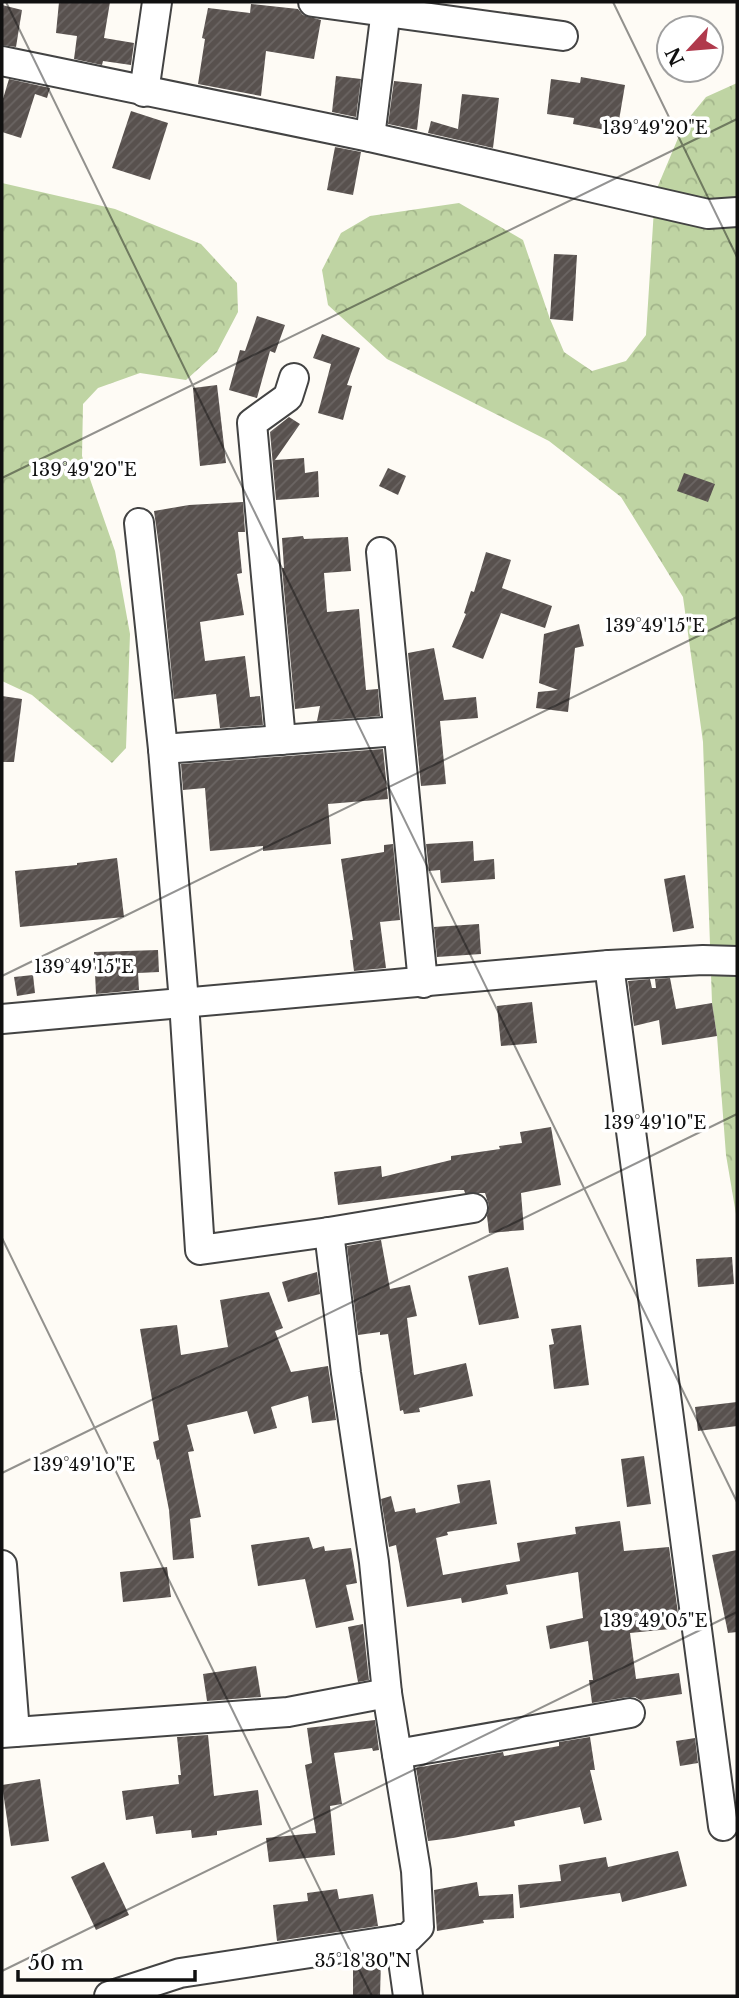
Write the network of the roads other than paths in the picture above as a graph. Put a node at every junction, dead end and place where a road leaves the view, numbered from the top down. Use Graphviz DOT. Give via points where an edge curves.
graph roads {
  1 [pos="157,2"];
  2 [pos="313,2"];
  3 [pos="387,7"];
  4 [pos="563,36"];
  5 [pos="2,61"];
  6 [pos="144,92"];
  7 [pos="370,137"];
  8 [pos="737,212"];
  9 [pos="294,378"];
  10 [pos="139,523"];
  11 [pos="381,552"];
  12 [pos="398,731"];
  13 [pos="281,740"];
  14 [pos="163,749"];
  15 [pos="737,961"];
  16 [pos="610,965"];
  17 [pos="423,982"];
  18 [pos="184,1002"];
  19 [pos="2,1019"];
  20 [pos="473,1208"];
  21 [pos="329,1232"];
  22 [pos="2,1563"];
  23 [pos="387,1693"];
  24 [pos="630,1713"];
  25 [pos="8,1732"];
  26 [pos="397,1754"];
  27 [pos="723,1826"];
  28 [pos="400,1939"];
  29 [pos="109,1996"];
  30 [pos="408,1996"];
  1 -- 6 [label="street"];
  2 -- 3 [label="street"];
  3 -- 4 [label="street"];
  3 -- 7 [label="street"];
  5 -- 6 [label="street"];
  6 -- 7 [label="street"];
  7 -- 8 [label="street" via="708,214"];
  9 -- 13 [label="street" via="288,397 253,423"];
  10 -- 14 [label="street"];
  11 -- 12 [label="street"];
  12 -- 13 [label="street"];
  12 -- 17 [label="street"];
  13 -- 14 [label="street"];
  14 -- 18 [label="street"];
  15 -- 16 [label="street"];
  16 -- 17 [label="street"];
  16 -- 27 [label="street"];
  17 -- 18 [label="street"];
  18 -- 19 [label="street"];
  18 -- 21 [label="street" via="200,1250"];
  20 -- 21 [label="street"];
  21 -- 23 [label="street"];
  22 -- 25 [label="street"];
  23 -- 25 [label="street" via="288,1712"];
  23 -- 26 [label="street"];
  24 -- 26 [label="street"];
  26 -- 28 [label="street" via="416,1871 419,1927"];
  28 -- 29 [label="street" via="180,1973"];
  28 -- 30 [label="street"];
}
